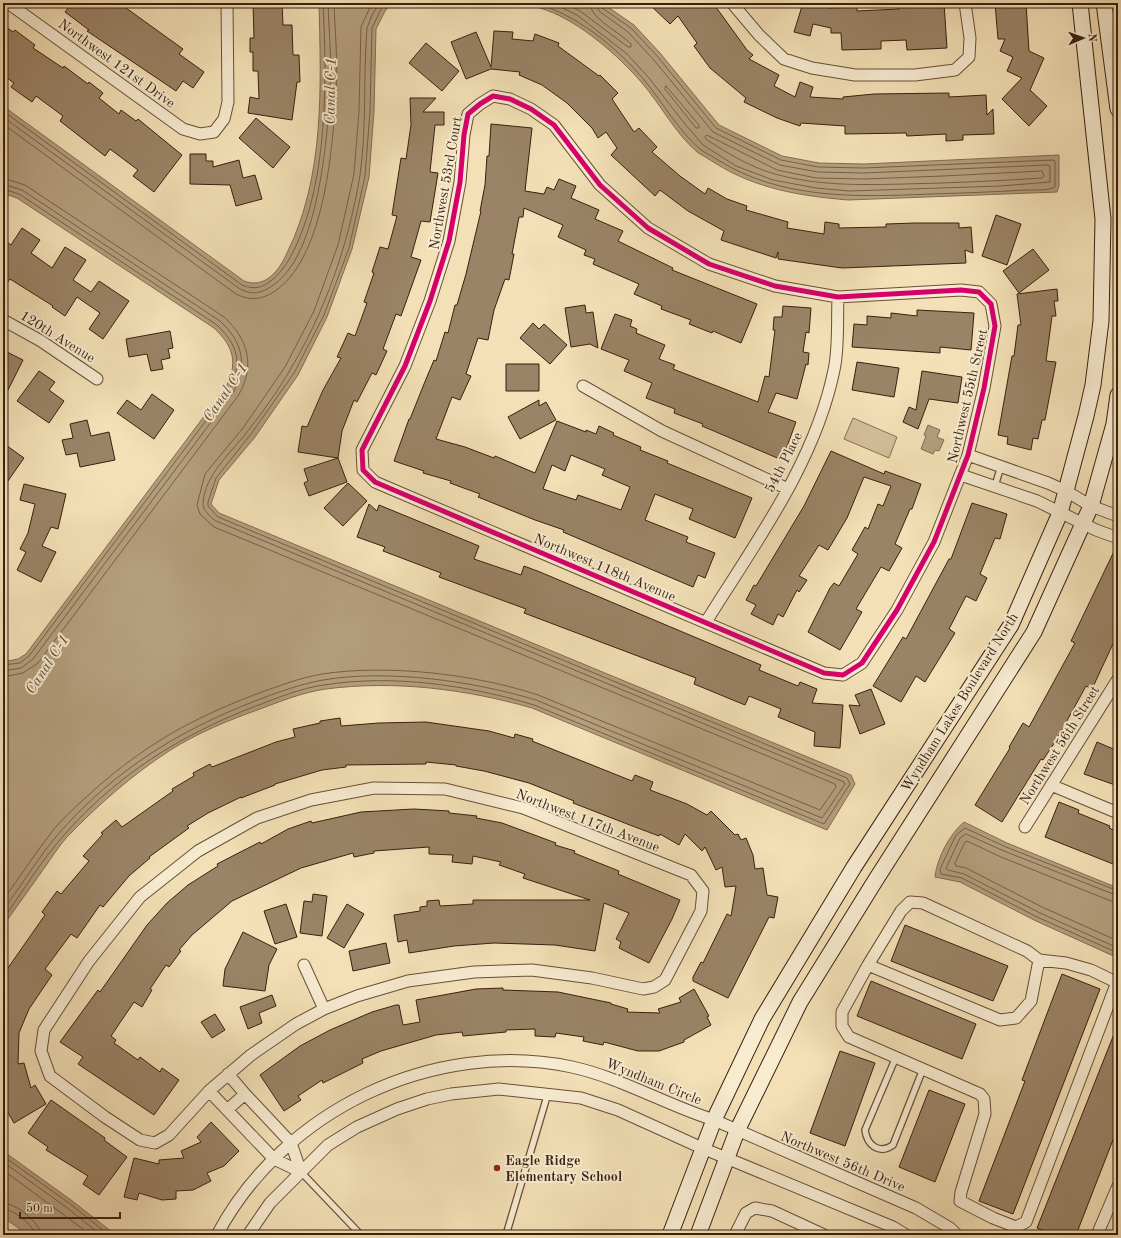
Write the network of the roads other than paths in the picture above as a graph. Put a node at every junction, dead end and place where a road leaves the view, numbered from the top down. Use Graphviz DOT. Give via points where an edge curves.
graph roads {
  1 [pos="8,3"];
  2 [pos="227,3"];
  3 [pos="732,3"];
  4 [pos="965,3"];
  5 [pos="1080,3"];
  6 [pos="1104,3"];
  7 [pos="1118,109"];
  8 [pos="838,297"];
  9 [pos="3,320"];
  10 [pos="97,379"];
  11 [pos="583,386"];
  12 [pos="1118,395"];
  13 [pos="968,455"];
  14 [pos="1001,466"];
  15 [pos="363,470"];
  16 [pos="961,475"];
  17 [pos="995,486"];
  18 [pos="788,489"];
  19 [pos="1066,491"];
  20 [pos="1090,506"];
  21 [pos="1060,513"];
  22 [pos="1118,516"];
  23 [pos="1082,524"];
  24 [pos="1118,538"];
  25 [pos="706,622"];
  26 [pos="843,675"];
  27 [pos="1118,679"];
  28 [pos="1050,785"];
  29 [pos="1118,813"];
  30 [pos="1025,827"];
  31 [pos="1039,960"];
  32 [pos="304,965"];
  33 [pos="868,965"];
  34 [pos="1118,982"];
  35 [pos="324,1009"];
  36 [pos="896,1057"];
  37 [pos="923,1069"];
  38 [pos="228,1074"];
  39 [pos="209,1091"];
  40 [pos="548,1093"];
  41 [pos="245,1094"];
  42 [pos="227,1110"];
  43 [pos="714,1120"];
  44 [pos="737,1131"];
  45 [pos="291,1142"];
  46 [pos="702,1148"];
  47 [pos="727,1158"];
  48 [pos="274,1159"];
  49 [pos="301,1172"];
  50 [pos="1118,1186"];
  51 [pos="218,1235"];
  52 [pos="248,1235"];
  53 [pos="361,1235"];
  54 [pos="506,1235"];
  55 [pos="670,1235"];
  56 [pos="698,1235"];
  57 [pos="735,1235"];
  58 [pos="824,1235"];
  59 [pos="906,1235"];
  60 [pos="957,1235"];
  61 [pos="1097,1235"];
  1 -- 2 [label="street, Northwest 121st Drive" via="183,129 200,134 214,132 224,119 228,102"];
  3 -- 4 [label="street" via="784,59 812,68 855,75 915,75 955,70 969,57 970,38"];
  5 -- 19 [label="street, Wyndham Lakes Boulevard North" via="1103,219 1101,321 1093,385"];
  6 -- 7 [label="street"];
  8 -- 13 [label="street, Northwest 55th Street" via="961,290 979,292 991,304 995,326"];
  8 -- 15 [label="street, Northwest 53rd Court" via="775,286 709,264 648,228 600,185 554,125 531,109 510,99 493,96 468,114 460,182 448,240 430,301 405,366 362,450"];
  8 -- 18 [label="street, 54th Place" via="834,370 816,430"];
  9 -- 10 [label="street, 120th Avenue" via="41,341"];
  11 -- 18 [label="street" via="662,431"];
  12 -- 20 [label="street, Wyndham Lakes Boulevard North" via="1114,424"];
  13 -- 14 [label="street"];
  13 -- 16 [label="street, Northwest 55th Street"];
  14 -- 17 [label="lane"];
  14 -- 19 [label="street"];
  15 -- 25 [label="street, Northwest 118th Avenue" via="375,482"];
  16 -- 17 [label="street"];
  16 -- 26 [label="street, Northwest 55th Street" via="934,542 897,610 862,663"];
  17 -- 21 [label="street" via="1037,501"];
  18 -- 25 [label="street, 54th Place"];
  19 -- 20 [label="street"];
  19 -- 21 [label="street, Wyndham Lakes Boulevard North"];
  20 -- 22 [label="street"];
  20 -- 23 [label="street, Wyndham Lakes Boulevard North"];
  21 -- 23 [label="street"];
  21 -- 43 [label="street, Wyndham Lakes Boulevard North" via="1011,625 854,867 762,1019"];
  23 -- 24 [label="street"];
  23 -- 44 [label="street, Wyndham Lakes Boulevard North" via="1034,632 800,1002"];
  25 -- 26 [label="street, Northwest 118th Avenue" via="824,672"];
  27 -- 28 [label="street, Northwest 56th Street"];
  28 -- 29 [label="street"];
  28 -- 30 [label="street, Northwest 56th Street"];
  31 -- 33 [label="street" via="1027,951 923,903 910,902 900,911"];
  31 -- 33 [label="street" via="1031,1000 1016,1018 1000,1020"];
  31 -- 34 [label="street" via="1066,963 1091,970"];
  32 -- 35 [label="street"];
  33 -- 36 [label="street" via="842,1012 842,1026 849,1037"];
  34 -- 37 [label="street" via="1026,1222 1016,1226 993,1218 960,1201 960,1192 985,1114 984,1099 980,1094"];
  35 -- 38 [label="street" via="284,1032"];
  35 -- 39 [label="street, Northwest 117th Avenue" via="408,981 474,972 532,970 592,978 643,989 654,987 665,980 701,910 703,891 691,875 523,808 446,789 374,788 311,800 257,818 198,851 140,898 89,961 44,1030 41,1050 50,1076 140,1140 155,1143 168,1135"];
  36 -- 37 [label="street"];
  36 -- 37 [label="lane" via="865,1130 866,1139 880,1149 893,1145"];
  38 -- 39 [label="street"];
  38 -- 41 [label="street"];
  39 -- 42 [label="street"];
  40 -- 46 [label="street" via="581,1098 618,1110"];
  40 -- 49 [label="street" via="499,1089 427,1099 357,1127 328,1145"];
  40 -- 54 [label="lane"];
  41 -- 42 [label="street"];
  41 -- 45 [label="street"];
  42 -- 48 [label="street"];
  43 -- 44 [label="street, Northwest 56th Drive"];
  43 -- 45 [label="street, Wyndham Circle" via="613,1078 572,1067 501,1060 455,1064 392,1083 332,1112"];
  43 -- 46 [label="street, Wyndham Lakes Boulevard North"];
  44 -- 47 [label="street, Wyndham Lakes Boulevard North"];
  44 -- 60 [label="street, Northwest 56th Drive" via="916,1208"];
  45 -- 48 [label="street, Wyndham Circle"];
  45 -- 49 [label="street"];
  46 -- 47 [label="street"];
  46 -- 55 [label="street, Wyndham Lakes Boulevard North"];
  47 -- 56 [label="street, Wyndham Lakes Boulevard North"];
  47 -- 59 [label="street"];
  48 -- 49 [label="street"];
  48 -- 51 [label="street, Wyndham Circle" via="231,1209"];
  49 -- 52 [label="street" via="270,1203"];
  49 -- 53 [label="lane"];
  50 -- 61 [label="street"];
  57 -- 58 [label="street" via="746,1213 755,1208 772,1211"];
}
